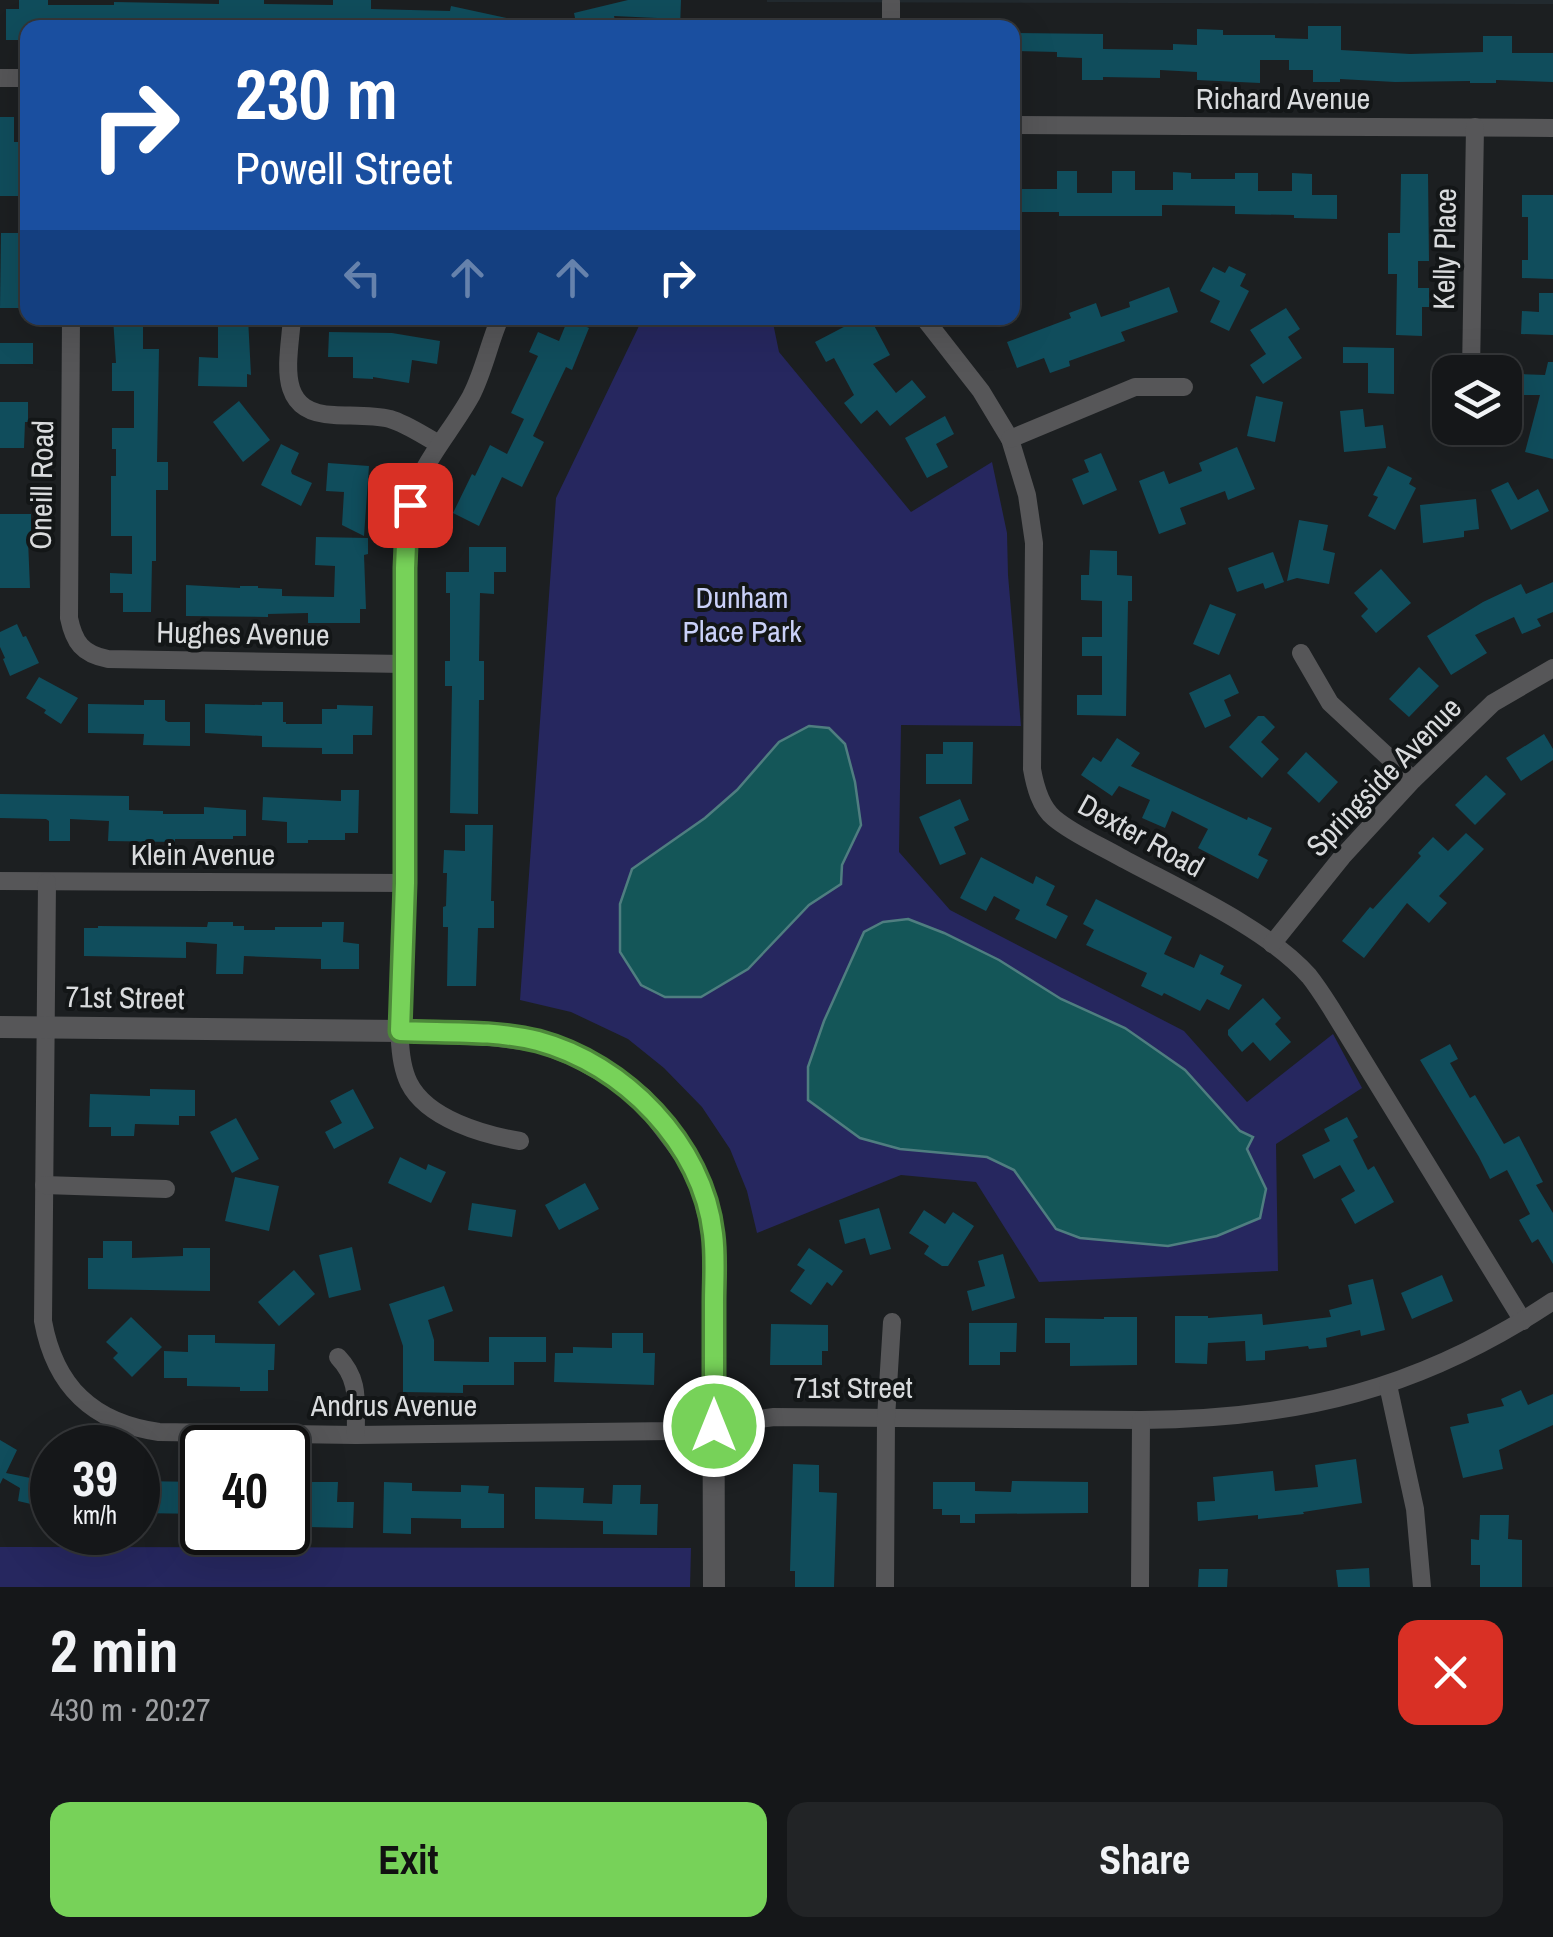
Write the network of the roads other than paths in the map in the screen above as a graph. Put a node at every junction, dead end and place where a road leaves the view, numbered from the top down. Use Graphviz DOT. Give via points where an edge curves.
graph roads {
  1 [pos="1020,125"];
  2 [pos="1475,127"];
  3 [pos="1553,128"];
  4 [pos="71,325"];
  5 [pos="292,325"];
  6 [pos="497,325"];
  7 [pos="929,325"];
  8 [pos="1470,355"];
  9 [pos="1184,387"];
  10 [pos="1010,440"];
  11 [pos="440,444"];
  12 [pos="83,649"];
  13 [pos="1301,653"];
  14 [pos="404,664"];
  15 [pos="1553,668"];
  16 [pos="1412,780"];
  17 [pos="0,881"];
  18 [pos="47,882"];
  19 [pos="405,883"];
  20 [pos="1272,944"];
  21 [pos="0,1027"];
  22 [pos="45,1027"];
  23 [pos="400,1031"];
  24 [pos="520,1141"];
  25 [pos="44,1186"];
  26 [pos="166,1189"];
  27 [pos="1553,1301"];
  28 [pos="1523,1321"];
  29 [pos="892,1322"];
  30 [pos="338,1357"];
  31 [pos="1388,1385"];
  32 [pos="886,1418"];
  33 [pos="1142,1420"];
  34 [pos="714,1426"];
  35 [pos="356,1435"];
  36 [pos="714,1587"];
  37 [pos="885,1587"];
  38 [pos="1140,1587"];
  39 [pos="1422,1587"];
  1 -- 2 [label="street, Richard Avenue"];
  2 -- 3 [label="street, Richard Avenue"];
  2 -- 8 [label="street, Kelly Place"];
  4 -- 12 [label="street, Oneill Road" via="68,618"];
  5 -- 11 [label="street" via="288,381 300,405 318,415 388,419"];
  6 -- 11 [label="street" via="472,394"];
  7 -- 10 [label="street, Dexter Road"];
  9 -- 10 [label="street" via="1136,387"];
  10 -- 20 [label="street, Dexter Road" via="1032,517 1032,769 1042,802 1079,834"];
  11 -- 14 [label="street" via="407,521"];
  12 -- 14 [label="street, Hughes Avenue" via="108,658"];
  13 -- 16 [label="street" via="1330,703"];
  14 -- 19 [label="street"];
  15 -- 16 [label="street, Springside Avenue" via="1493,703"];
  16 -- 20 [label="street, Springside Avenue"];
  17 -- 18 [label="street, Klein Avenue"];
  18 -- 19 [label="street, Klein Avenue"];
  18 -- 22 [label="street"];
  19 -- 23 [label="street"];
  20 -- 28 [label="street, Dexter Road" via="1308,975 1332,1008"];
  21 -- 22 [label="street, 71st Street"];
  22 -- 23 [label="street, 71st Street"];
  22 -- 25 [label="street"];
  23 -- 24 [label="street" via="402,1069 426,1104 484,1134"];
  23 -- 34 [label="street, 71st Street" via="538,1041 614,1076 642,1098 688,1159 708,1207 715,1261"];
  25 -- 26 [label="street"];
  25 -- 35 [label="street, Andrus Avenue" via="46,1338 67,1384 98,1413 159,1432"];
  27 -- 28 [label="street, 71st Street"];
  28 -- 31 [label="street, 71st Street"];
  29 -- 32 [label="street"];
  30 -- 35 [label="street" via="354,1379"];
  31 -- 33 [label="street, 71st Street" via="1276,1412"];
  31 -- 39 [label="street" via="1415,1509"];
  32 -- 33 [label="street, 71st Street"];
  32 -- 34 [label="street, 71st Street" via="774,1418"];
  32 -- 37 [label="street"];
  33 -- 38 [label="street"];
  34 -- 35 [label="street, Andrus Avenue"];
  34 -- 36 [label="street"];
}
